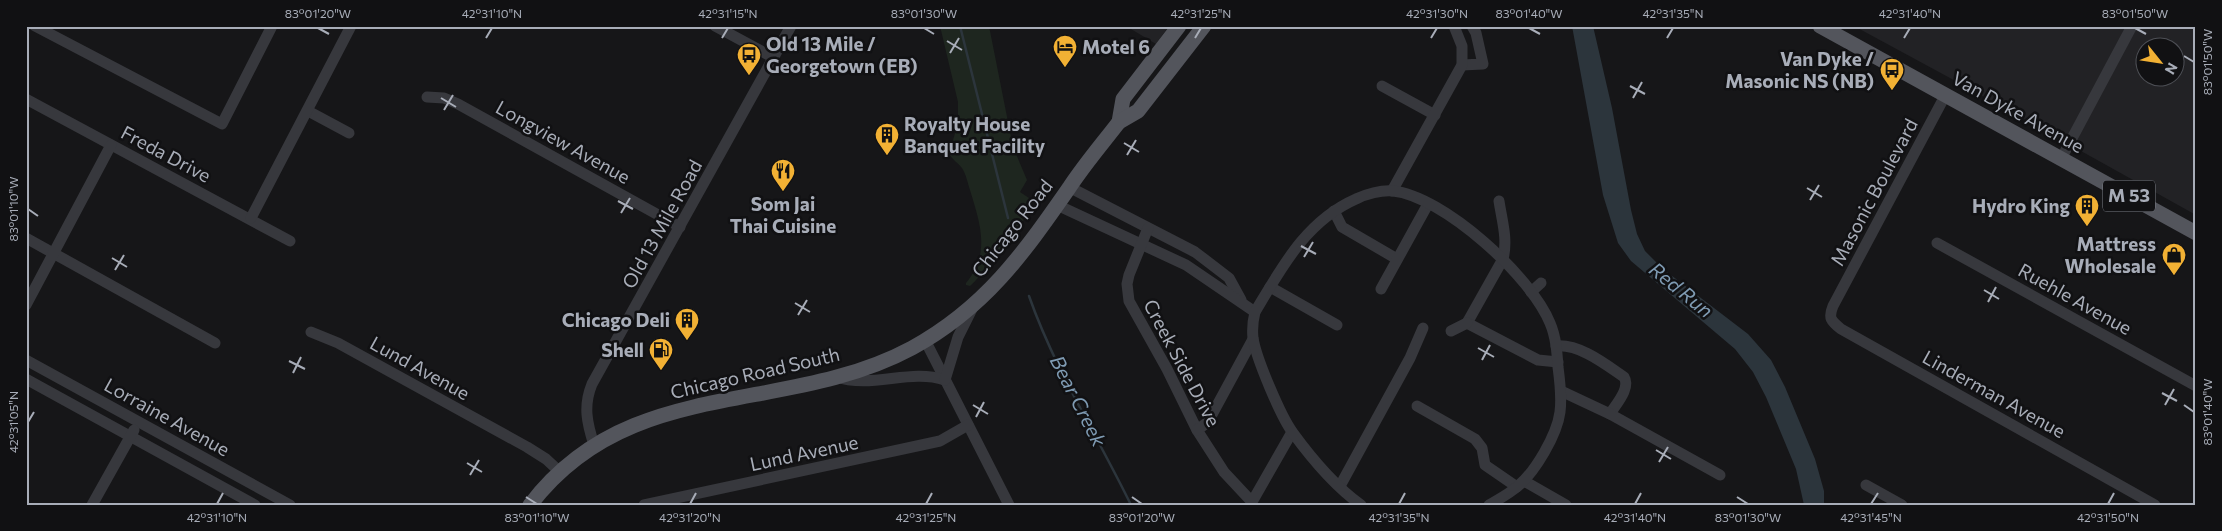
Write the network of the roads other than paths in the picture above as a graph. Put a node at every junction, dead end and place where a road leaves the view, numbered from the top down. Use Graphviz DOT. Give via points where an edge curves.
graph roads {
  1 [pos="35,26"];
  2 [pos="272,26"];
  3 [pos="351,26"];
  4 [pos="715,26"];
  5 [pos="792,26"];
  6 [pos="1179,26"];
  7 [pos="1204,26"];
  8 [pos="1454,26"];
  9 [pos="1472,26"];
  10 [pos="1820,26"];
  11 [pos="2132,26"];
  12 [pos="774,58"];
  13 [pos="1462,65"];
  14 [pos="1382,86"];
  15 [pos="1946,94"];
  16 [pos="427,97"];
  17 [pos="26,99"];
  18 [pos="308,111"];
  19 [pos="1435,115"];
  20 [pos="1119,122"];
  21 [pos="349,133"];
  22 [pos="111,145"];
  23 [pos="2062,159"];
  24 [pos="1069,187"];
  25 [pos="1392,191"];
  26 [pos="1499,201"];
  27 [pos="1428,204"];
  28 [pos="1057,205"];
  29 [pos="1334,210"];
  30 [pos="251,218"];
  31 [pos="680,227"];
  32 [pos="1148,228"];
  33 [pos="2196,233"];
  34 [pos="26,238"];
  35 [pos="290,241"];
  36 [pos="1937,242"];
  37 [pos="1142,245"];
  38 [pos="53,253"];
  39 [pos="1397,259"];
  40 [pos="1503,259"];
  41 [pos="1541,283"];
  42 [pos="1270,287"];
  43 [pos="1381,288"];
  44 [pos="1531,292"];
  45 [pos="1242,301"];
  46 [pos="26,305"];
  47 [pos="974,305"];
  48 [pos="1833,306"];
  49 [pos="1254,312"];
  50 [pos="1467,323"];
  51 [pos="1337,325"];
  52 [pos="1423,328"];
  53 [pos="1451,331"];
  54 [pos="311,332"];
  55 [pos="1253,339"];
  56 [pos="925,340"];
  57 [pos="215,343"];
  58 [pos="1556,346"];
  59 [pos="26,360"];
  60 [pos="1558,362"];
  61 [pos="835,376"];
  62 [pos="26,379"];
  63 [pos="945,380"];
  64 [pos="2196,386"];
  65 [pos="1561,391"];
  66 [pos="1417,406"];
  67 [pos="1610,414"];
  68 [pos="139,422"];
  69 [pos="968,425"];
  70 [pos="1197,430"];
  71 [pos="1292,432"];
  72 [pos="130,436"];
  73 [pos="594,445"];
  74 [pos="560,472"];
  75 [pos="1720,475"];
  76 [pos="1520,484"];
  77 [pos="1866,485"];
  78 [pos="1340,486"];
  79 [pos="270,494"];
  80 [pos="1346,500"];
  81 [pos="536,502"];
  82 [pos="665,503"];
  83 [pos="92,505"];
  84 [pos="255,505"];
  85 [pos="264,505"];
  86 [pos="290,505"];
  87 [pos="644,505"];
  88 [pos="1008,505"];
  89 [pos="1361,505"];
  90 [pos="1489,505"];
  91 [pos="1566,505"];
  92 [pos="1902,505"];
  93 [pos="2155,505"];
  1 -- 2 [label="street" via="222,124"];
  3 -- 18 [label="street"];
  4 -- 12 [label="street"];
  5 -- 12 [label="street, Old 13 Mile Road"];
  6 -- 20 [label="main road, Chicago Road" via="1123,99"];
  7 -- 20 [label="main road, Chicago Road" via="1138,111"];
  8 -- 13 [label="street" via="1462,46"];
  9 -- 13 [label="street" via="1483,64"];
  10 -- 15 [label="main road, Van Dyke Avenue / M 53"];
  11 -- 23 [label="street"];
  12 -- 31 [label="street, Old 13 Mile Road"];
  13 -- 19 [label="street"];
  14 -- 19 [label="street"];
  15 -- 23 [label="main road, Van Dyke Avenue / M 53"];
  15 -- 48 [label="street, Masonic Boulevard"];
  16 -- 31 [label="street, Longview Avenue" via="444,98 458,104"];
  17 -- 22 [label="street, Freda Drive"];
  18 -- 21 [label="street"];
  18 -- 30 [label="street"];
  19 -- 25 [label="street"];
  20 -- 24 [label="main road, Chicago Road"];
  22 -- 30 [label="street, Freda Drive"];
  22 -- 38 [label="street"];
  23 -- 33 [label="main road, Van Dyke Avenue / M 53"];
  24 -- 28 [label="main road, Chicago Road"];
  24 -- 32 [label="street"];
  25 -- 27 [label="street"];
  25 -- 29 [label="street" via="1363,196"];
  26 -- 40 [label="street" via="1506,238"];
  27 -- 39 [label="street"];
  27 -- 40 [label="street" via="1476,234"];
  28 -- 37 [label="street"];
  28 -- 47 [label="main road, Chicago Road" via="1013,265"];
  29 -- 39 [label="street" via="1342,227"];
  29 -- 42 [label="street" via="1306,234 1288,256"];
  30 -- 35 [label="street, Freda Drive"];
  31 -- 73 [label="street, Old 13 Mile Road" via="588,394 586,415"];
  32 -- 37 [label="street, Creek Side Drive"];
  32 -- 45 [label="street" via="1195,252 1222,271"];
  34 -- 38 [label="street"];
  36 -- 64 [label="street, Ruehle Avenue"];
  37 -- 45 [label="street" via="1186,265"];
  37 -- 70 [label="street, Creek Side Drive" via="1128,275 1129,301 1163,360"];
  38 -- 46 [label="street"];
  38 -- 57 [label="street"];
  39 -- 43 [label="street"];
  40 -- 44 [label="street"];
  40 -- 50 [label="street"];
  41 -- 44 [label="street"];
  42 -- 49 [label="street"];
  42 -- 51 [label="street"];
  44 -- 58 [label="street" via="1550,322"];
  45 -- 49 [label="street"];
  47 -- 56 [label="main road, Chicago Road"];
  47 -- 63 [label="street" via="958,337"];
  48 -- 93 [label="street, Linderman Avenue" via="1832,322 1841,329"];
  49 -- 55 [label="street"];
  50 -- 53 [label="street"];
  50 -- 60 [label="street" via="1538,360"];
  52 -- 78 [label="street" via="1406,366"];
  54 -- 74 [label="street, Lund Avenue" via="338,343 528,447"];
  55 -- 70 [label="street" via="1208,422"];
  55 -- 71 [label="street" via="1269,385"];
  56 -- 61 [label="main road, Chicago Road South" via="880,362"];
  56 -- 63 [label="street"];
  58 -- 60 [label="street"];
  58 -- 67 [label="street" via="1578,349 1627,380 1626,388"];
  59 -- 68 [label="street, Lorraine Avenue"];
  60 -- 65 [label="street"];
  61 -- 63 [label="street" via="847,381 874,382 922,375"];
  61 -- 73 [label="main road, Chicago Road South" via="661,415"];
  62 -- 72 [label="street, Lorraine Avenue"];
  63 -- 69 [label="street"];
  65 -- 67 [label="street"];
  65 -- 76 [label="street" via="1554,433"];
  66 -- 76 [label="street" via="1474,438 1482,448 1485,465"];
  67 -- 75 [label="street"];
  68 -- 72 [label="street"];
  68 -- 79 [label="street, Lorraine Avenue"];
  69 -- 82 [label="street, Lund Avenue" via="940,441"];
  69 -- 88 [label="street"];
  70 -- 71 [label="street, Creek Side Drive" via="1224,472 1252,502"];
  71 -- 78 [label="street"];
  72 -- 83 [label="street"];
  72 -- 84 [label="street, Lorraine Avenue"];
  73 -- 74 [label="main road, Chicago Road South"];
  74 -- 81 [label="main road, Chicago Road South"];
  76 -- 90 [label="street"];
  76 -- 91 [label="street"];
  77 -- 92 [label="street"];
  78 -- 80 [label="street"];
  79 -- 85 [label="street"];
  79 -- 86 [label="street, Lorraine Avenue"];
  80 -- 89 [label="street"];
  82 -- 87 [label="street, Lund Avenue"];
}
